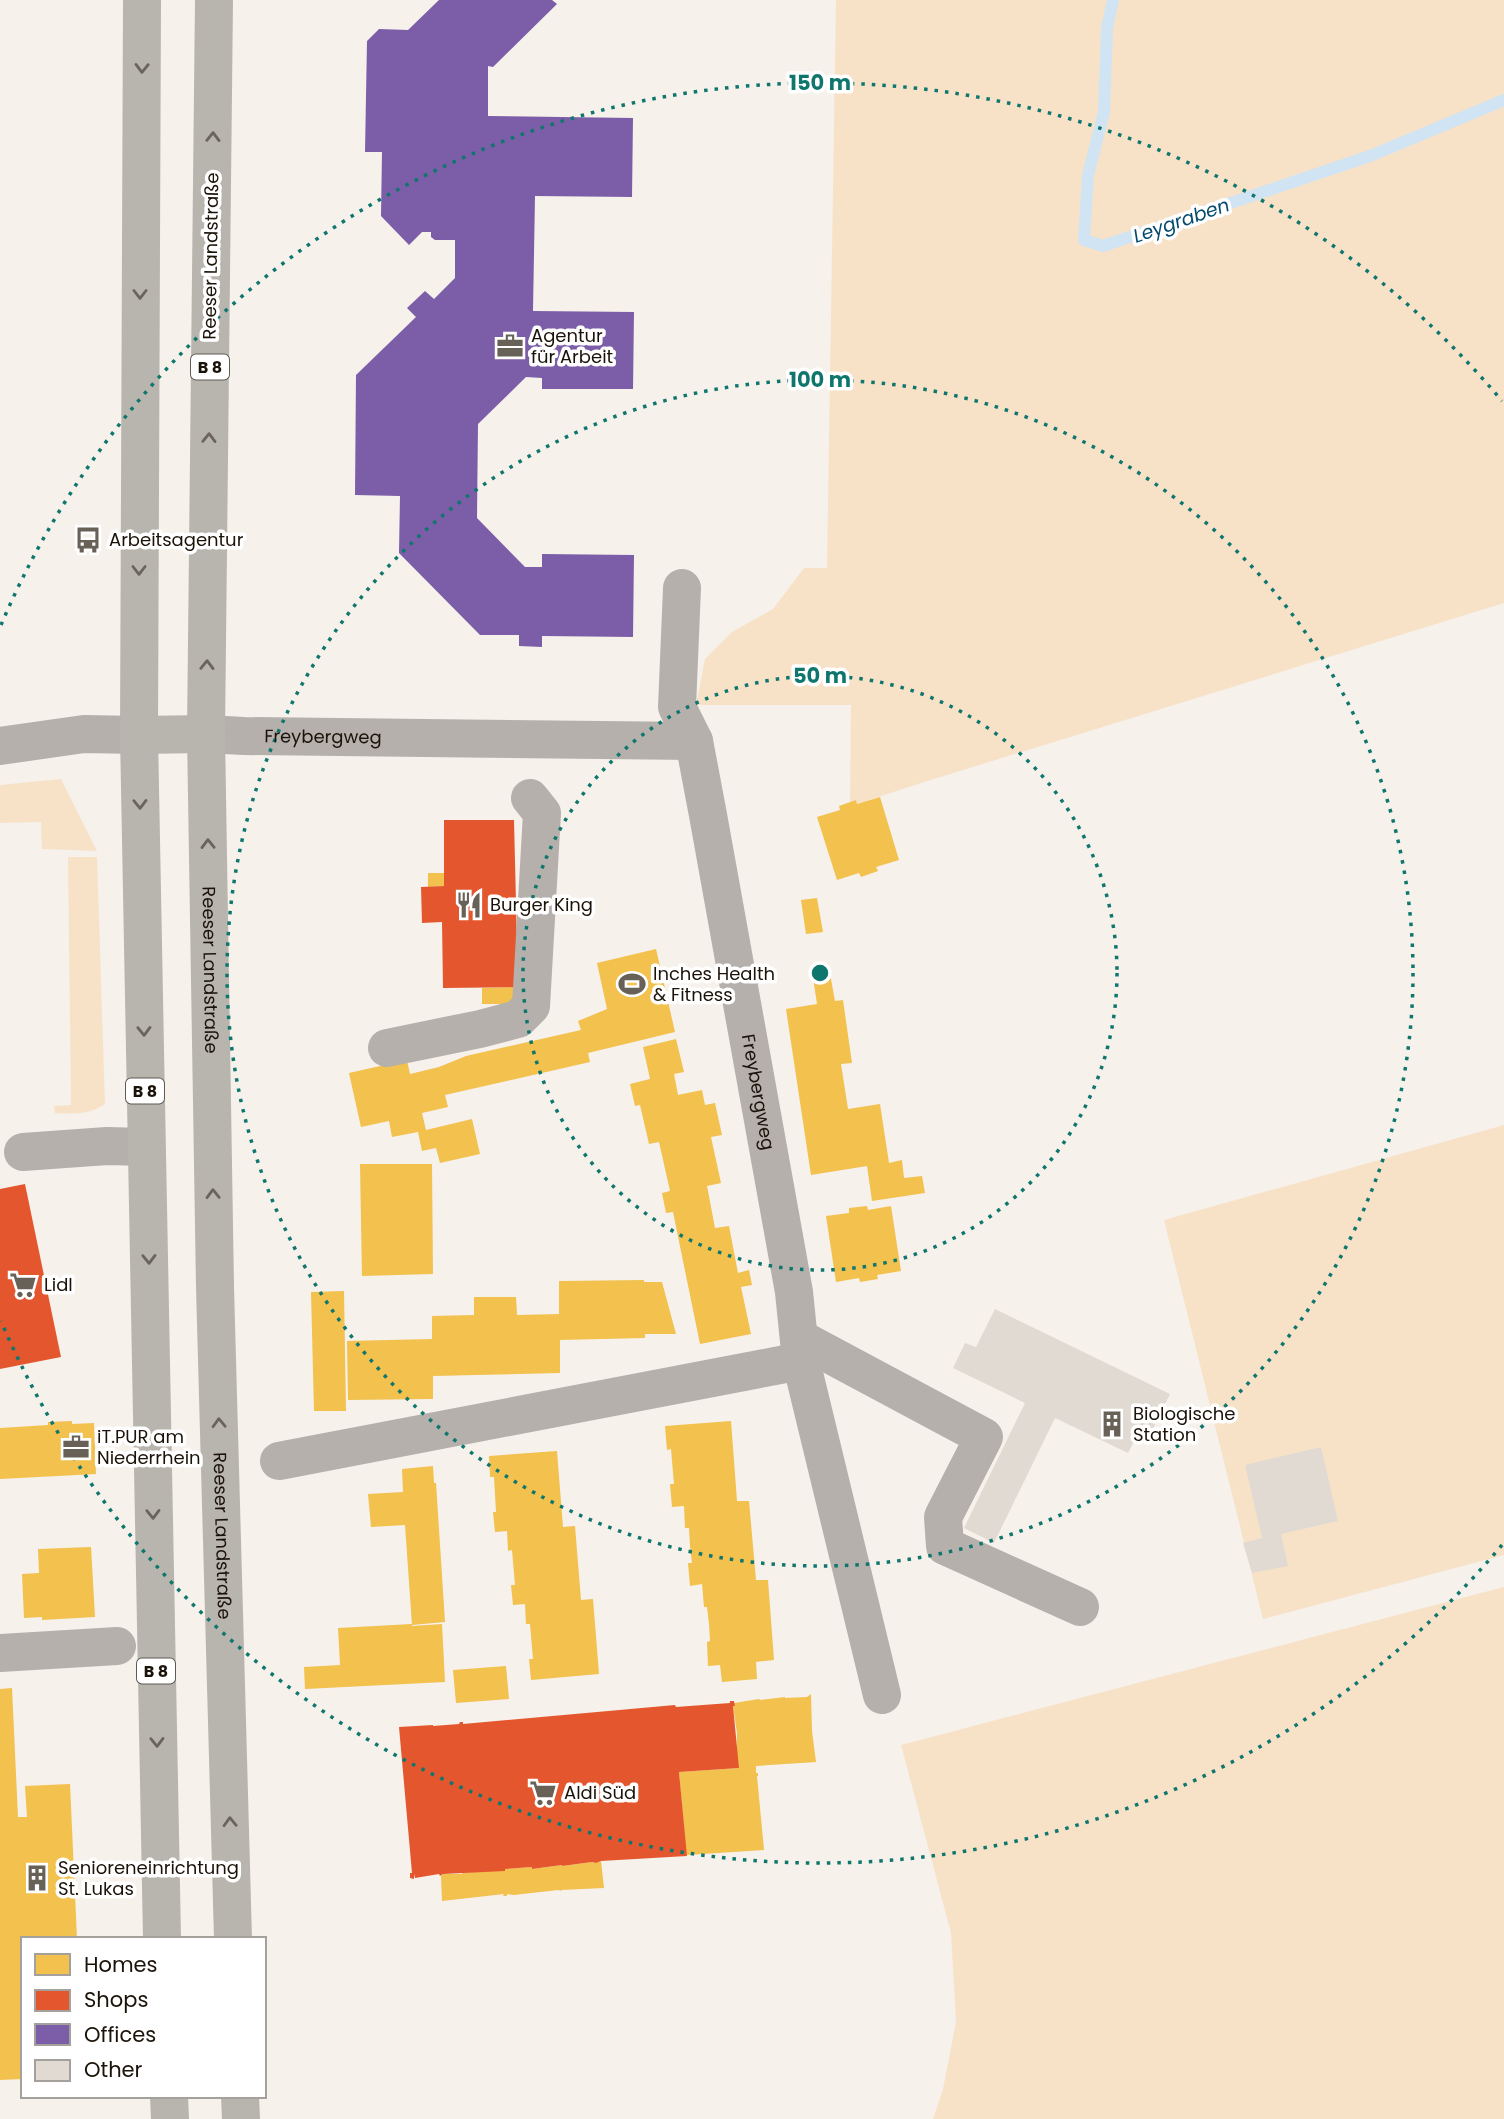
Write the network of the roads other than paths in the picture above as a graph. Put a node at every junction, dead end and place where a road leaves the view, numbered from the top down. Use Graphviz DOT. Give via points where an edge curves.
graph roads {
  1 [pos="142,0"];
  2 [pos="214,0"];
  3 [pos="682,588"];
  4 [pos="206,734"];
  5 [pos="139,735"];
  6 [pos="694,741"];
  7 [pos="0,746"];
  8 [pos="530,798"];
  9 [pos="387,1048"];
  10 [pos="146,1147"];
  11 [pos="23,1153"];
  12 [pos="800,1350"];
  13 [pos="279,1461"];
  14 [pos="1080,1607"];
  15 [pos="117,1646"];
  16 [pos="0,1653"];
  17 [pos="881,1695"];
  18 [pos="162,1937"];
  19 [pos="233,1937"];
  20 [pos="169,2098"];
  21 [pos="240,2098"];
  22 [pos="170,2119"];
  23 [pos="241,2119"];
  1 -- 5 [label="main road, B 8, one-way"];
  4 -- 2 [label="main road, Reeser Landstraße / B 8, one-way"];
  3 -- 6 [label="street, Freybergweg" via="677,707"];
  4 -- 5 [label="main road"];
  4 -- 6 [label="street, Freybergweg"];
  19 -- 4 [label="main road, Reeser Landstraße / B 8, one-way"];
  5 -- 7 [label="street" via="84,734"];
  5 -- 10 [label="main road, B 8, one-way"];
  6 -- 12 [label="street, Freybergweg" via="794,1292"];
  8 -- 9 [label="street" via="542,813 531,1006 518,1019"];
  10 -- 11 [label="street"];
  10 -- 18 [label="main road, B 8, one-way"];
  12 -- 13 [label="street"];
  12 -- 14 [label="street" via="984,1437 943,1517 945,1546"];
  12 -- 17 [label="street, Freybergweg"];
  15 -- 16 [label="street"];
  20 -- 22 [label="main road"];
  21 -- 23 [label="main road"];
}
